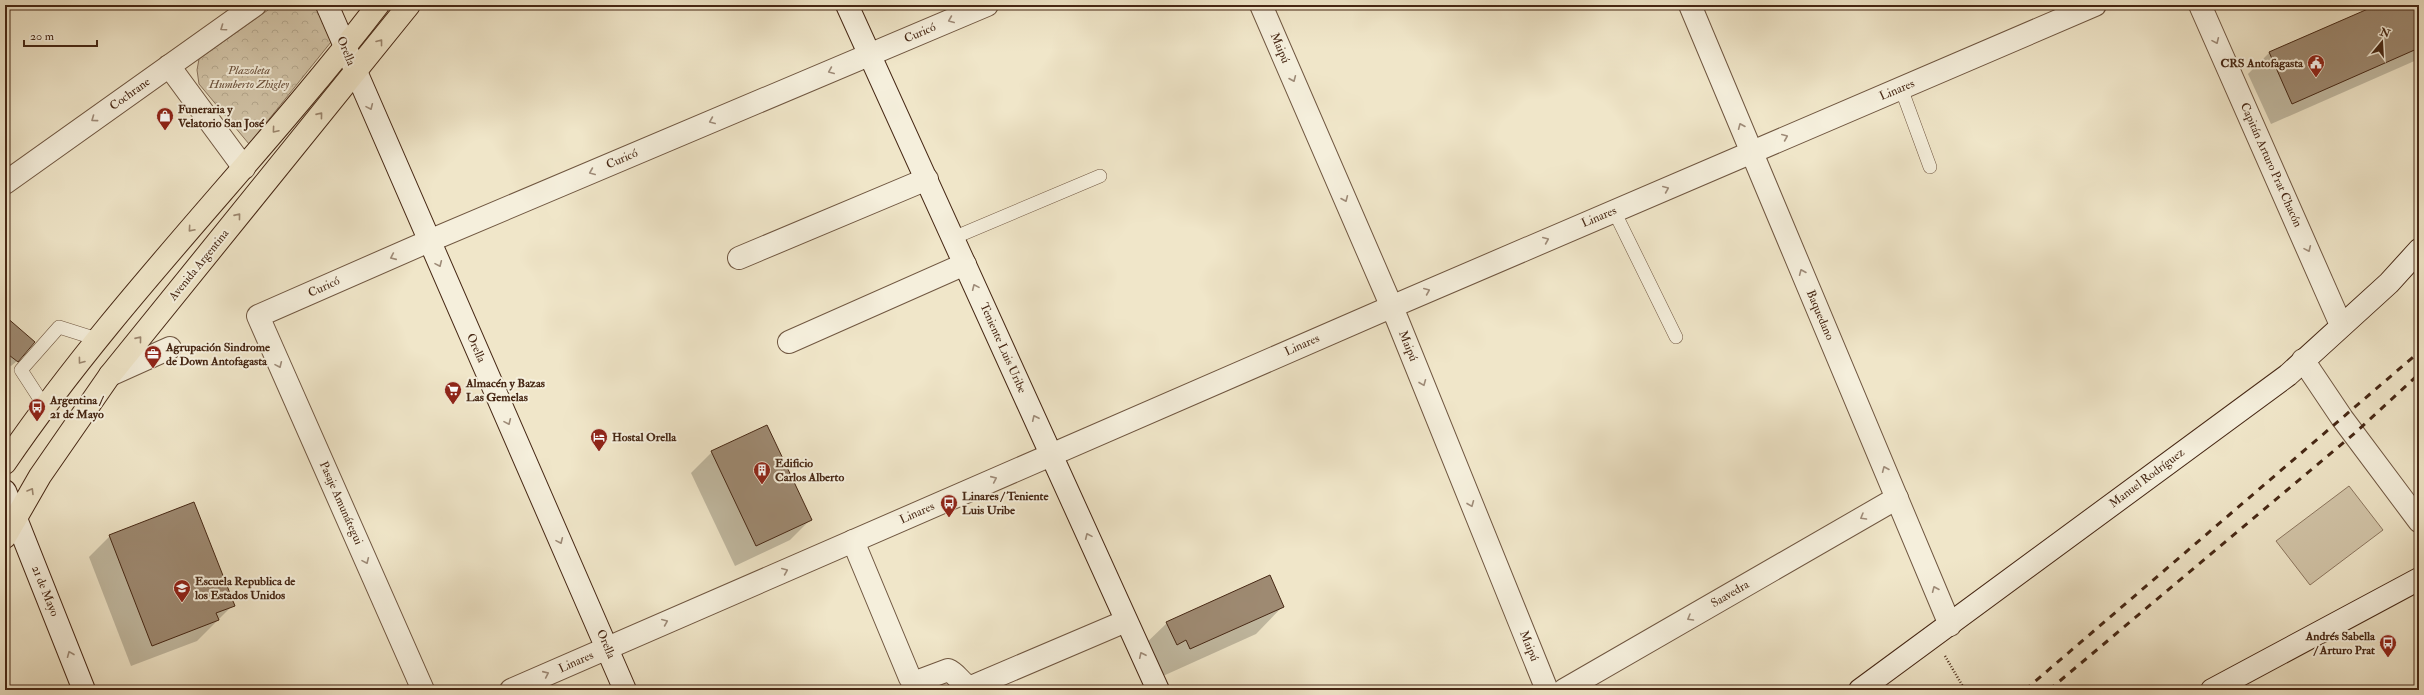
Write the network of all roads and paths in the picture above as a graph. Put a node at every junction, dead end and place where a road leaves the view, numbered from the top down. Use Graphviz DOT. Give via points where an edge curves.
graph roads {
  1 [pos="254,5"];
  2 [pos="327,5"];
  3 [pos="378,5"];
  4 [pos="410,5"];
  5 [pos="847,5"];
  6 [pos="987,5"];
  7 [pos="1261,5"];
  8 [pos="1690,5"];
  9 [pos="2095,5"];
  10 [pos="2200,5"];
  11 [pos="345,46"];
  12 [pos="870,55"];
  13 [pos="169,66"];
  14 [pos="355,71"];
  15 [pos="1901,88"];
  16 [pos="1751,152"];
  17 [pos="1930,167"];
  18 [pos="244,168"];
  19 [pos="1100,176"];
  20 [pos="927,179"];
  21 [pos="5,183"];
  22 [pos="1614,211"];
  23 [pos="953,238"];
  24 [pos="429,241"];
  25 [pos="2419,250"];
  26 [pos="739,258"];
  27 [pos="965,264"];
  28 [pos="1391,306"];
  29 [pos="258,316"];
  30 [pos="2341,325"];
  31 [pos="1676,337"];
  32 [pos="97,339"];
  33 [pos="789,342"];
  34 [pos="170,348"];
  35 [pos="2304,360"];
  36 [pos="110,375"];
  37 [pos="46,407"];
  38 [pos="1051,454"];
  39 [pos="5,463"];
  40 [pos="5,491"];
  41 [pos="1897,498"];
  42 [pos="16,516"];
  43 [pos="2419,521"];
  44 [pos="5,536"];
  45 [pos="853,541"];
  46 [pos="2419,580"];
  47 [pos="1126,621"];
  48 [pos="1942,631"];
  49 [pos="607,648"];
  50 [pos="84,690"];
  51 [pos="423,690"];
  52 [pos="510,690"];
  53 [pos="625,690"];
  54 [pos="1158,690"];
  55 [pos="1547,690"];
  56 [pos="1564,690"];
  57 [pos="1860,690"];
  58 [pos="1965,690"];
  59 [pos="2212,690"];
  1 -- 13 [label="street, Cochrane, one-way"];
  2 -- 11 [label="street, Orella"];
  3 -- 11 [label="main road"];
  14 -- 4 [label="main road, Avenida Argentina, one-way"];
  5 -- 12 [label="street, Teniente Luis Uribe"];
  6 -- 12 [label="street, Curicó, one-way"];
  7 -- 28 [label="street, Maipú, one-way"];
  16 -- 8 [label="street, Baquedano, one-way"];
  9 -- 15 [label="street, Linares"];
  10 -- 30 [label="street, Capitán Arturo Prat Chacón, one-way"];
  11 -- 14 [label="street, Orella"];
  11 -- 18 [label="main road, one-way"];
  12 -- 20 [label="street, Teniente Luis Uribe"];
  12 -- 24 [label="street, Curicó, one-way"];
  13 -- 18 [label="street"];
  13 -- 21 [label="street, Cochrane, one-way"];
  14 -- 24 [label="street, Orella, one-way"];
  36 -- 14 [label="main road, Avenida Argentina, one-way"];
  16 -- 15 [label="street, Linares, one-way"];
  15 -- 17 [label="lane"];
  22 -- 16 [label="street, Linares, one-way"];
  41 -- 16 [label="street, Baquedano, one-way"];
  18 -- 32 [label="main road, one-way"];
  19 -- 23 [label="lane"];
  20 -- 23 [label="street, Teniente Luis Uribe"];
  20 -- 26 [label="street"];
  28 -- 22 [label="street, Linares, one-way"];
  22 -- 31 [label="lane"];
  23 -- 27 [label="street, Teniente Luis Uribe"];
  24 -- 29 [label="street, Curicó, one-way"];
  24 -- 49 [label="street, Orella, one-way"];
  25 -- 30 [label="street, Manuel Rodríguez" via="2389,283"];
  27 -- 33 [label="street"];
  38 -- 27 [label="street, Teniente Luis Uribe, one-way"];
  28 -- 38 [label="street, Linares"];
  28 -- 55 [label="street, Maipú, one-way"];
  29 -- 51 [label="street, Pasaje Amunátegui, one-way"];
  30 -- 35 [label="street, Manuel Rodríguez"];
  32 -- 37 [label="main road, one-way"];
  32 -- 37 [label="lane" via="58,327 34,351 21,370"];
  34 -- 36 [label="street"];
  35 -- 43 [label="street" via="2342,418"];
  35 -- 48 [label="street, Manuel Rodríguez" via="2288,375"];
  42 -- 36 [label="main road, Avenida Argentina, one-way" via="40,476"];
  37 -- 39 [label="main road"];
  45 -- 38 [label="street, Linares, one-way"];
  47 -- 38 [label="street, Teniente Luis Uribe, one-way"];
  40 -- 42 [label="street, 21 de Mayo"];
  48 -- 41 [label="street, Baquedano, one-way"];
  41 -- 56 [label="street, Saavedra, one-way"];
  42 -- 44 [label="main road, Avenida Argentina"];
  50 -- 42 [label="street, 21 de Mayo, one-way"];
  45 -- 47 [label="street" via="910,678 916,682 948,670 965,686 971,687"];
  49 -- 45 [label="street, Linares, one-way"];
  46 -- 59 [label="street"];
  54 -- 47 [label="street, Teniente Luis Uribe, one-way"];
  48 -- 57 [label="street, Manuel Rodríguez"];
  48 -- 58 [label="path"];
  52 -- 49 [label="street, Linares, one-way"];
  49 -- 53 [label="street, Orella"];
}
